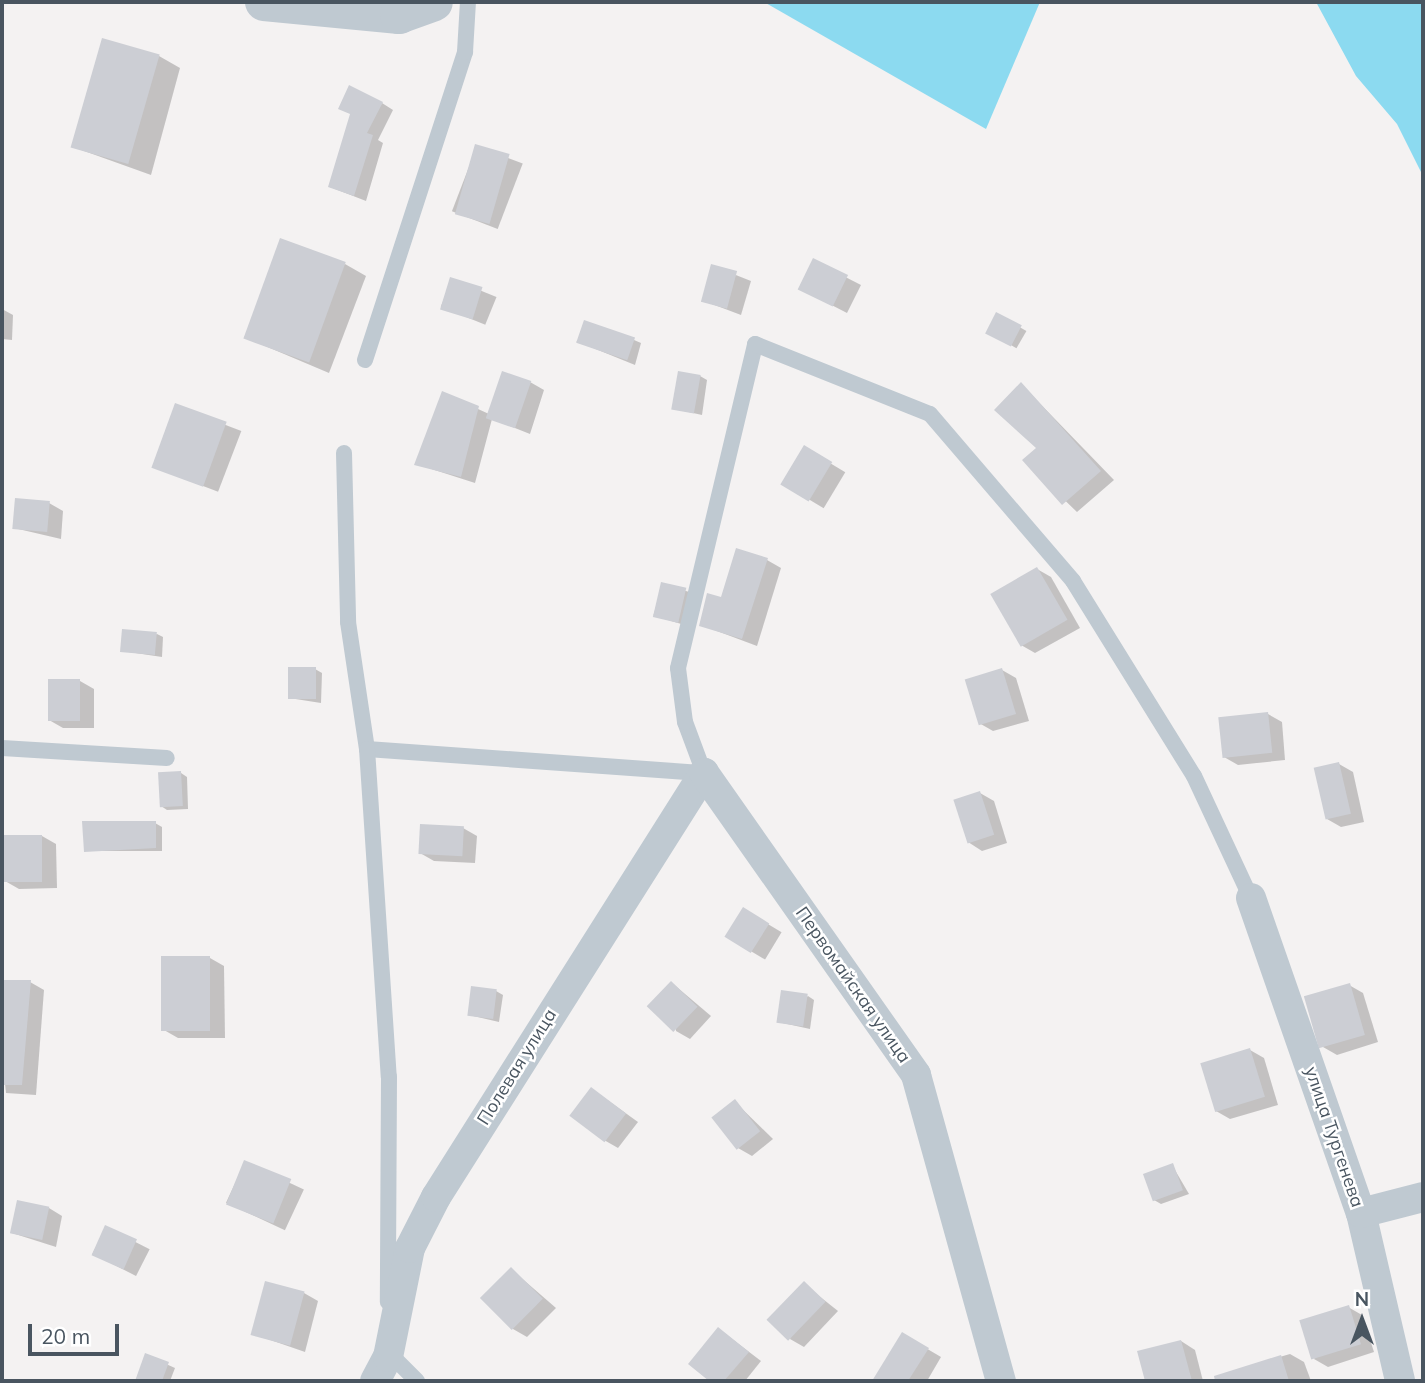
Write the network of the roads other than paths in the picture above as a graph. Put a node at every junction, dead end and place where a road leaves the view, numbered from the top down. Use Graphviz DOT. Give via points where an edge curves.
graph roads {
  1 [pos="264,2"];
  2 [pos="434,2"];
  3 [pos="468,2"];
  4 [pos="365,360"];
  5 [pos="344,453"];
  6 [pos="2,748"];
  7 [pos="367,749"];
  8 [pos="167,758"];
  9 [pos="704,773"];
  10 [pos="1251,898"];
  11 [pos="1423,1197"];
  12 [pos="1361,1213"];
  13 [pos="381,1369"];
  14 [pos="417,1381"];
  15 [pos="1001,1381"];
  16 [pos="1401,1381"];
  1 -- 2 [label="street" via="399,15"];
  3 -- 4 [label="lane" via="466,52"];
  5 -- 7 [label="lane" via="348,622"];
  6 -- 8 [label="lane"];
  7 -- 9 [label="lane"];
  7 -- 13 [label="lane" via="389,1077"];
  9 -- 10 [label="lane" via="685,722 678,668 755,344 930,414 1073,581 1194,776"];
  9 -- 13 [label="street, Полевая улица" via="436,1197 410,1248"];
  9 -- 15 [label="street, Первомайская улица" via="916,1075"];
  10 -- 12 [label="street, улица Тургенева"];
  11 -- 12 [label="street"];
  12 -- 16 [label="street, улица Тургенева"];
  13 -- 14 [label="lane"];
}
